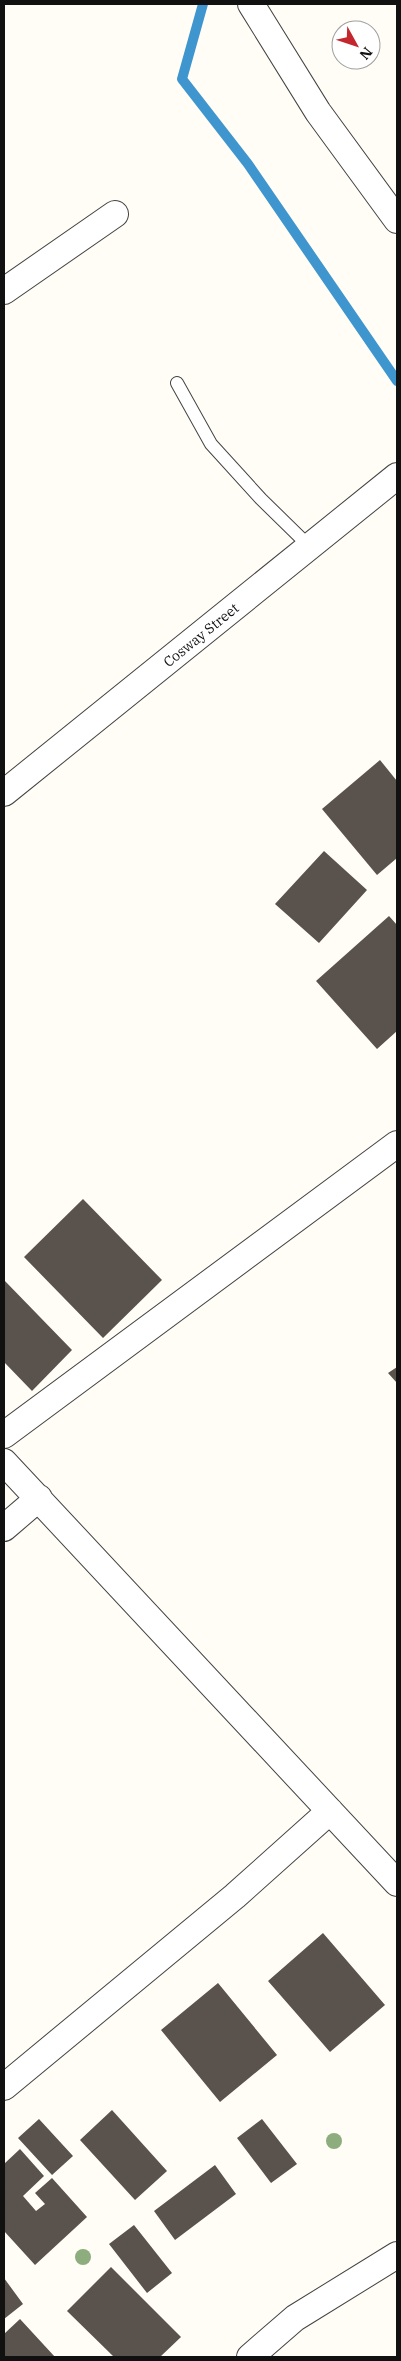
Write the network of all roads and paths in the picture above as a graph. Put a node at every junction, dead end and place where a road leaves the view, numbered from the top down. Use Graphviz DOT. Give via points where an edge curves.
graph roads {
  1 [pos="251,4"];
  2 [pos="115,214"];
  3 [pos="397,220"];
  4 [pos="4,291"];
  5 [pos="178,382"];
  6 [pos="397,476"];
  7 [pos="310,546"];
  8 [pos="4,793"];
  9 [pos="397,1144"];
  10 [pos="4,1435"];
  11 [pos="4,1462"];
  12 [pos="40,1498"];
  13 [pos="4,1528"];
  14 [pos="330,1811"];
  15 [pos="397,1883"];
  16 [pos="4,2087"];
  17 [pos="397,2255"];
  18 [pos="250,2357"];
  1 -- 3 [label="street" via="318,112"];
  2 -- 4 [label="street"];
  5 -- 7 [label="lane" via="211,444"];
  6 -- 7 [label="street, Cosway Street"];
  7 -- 8 [label="street, Cosway Street"];
  9 -- 10 [label="street"];
  11 -- 12 [label="street"];
  12 -- 13 [label="street"];
  12 -- 14 [label="street"];
  14 -- 15 [label="street"];
  14 -- 16 [label="street" via="227,1902"];
  17 -- 18 [label="street" via="295,2318"];
}
